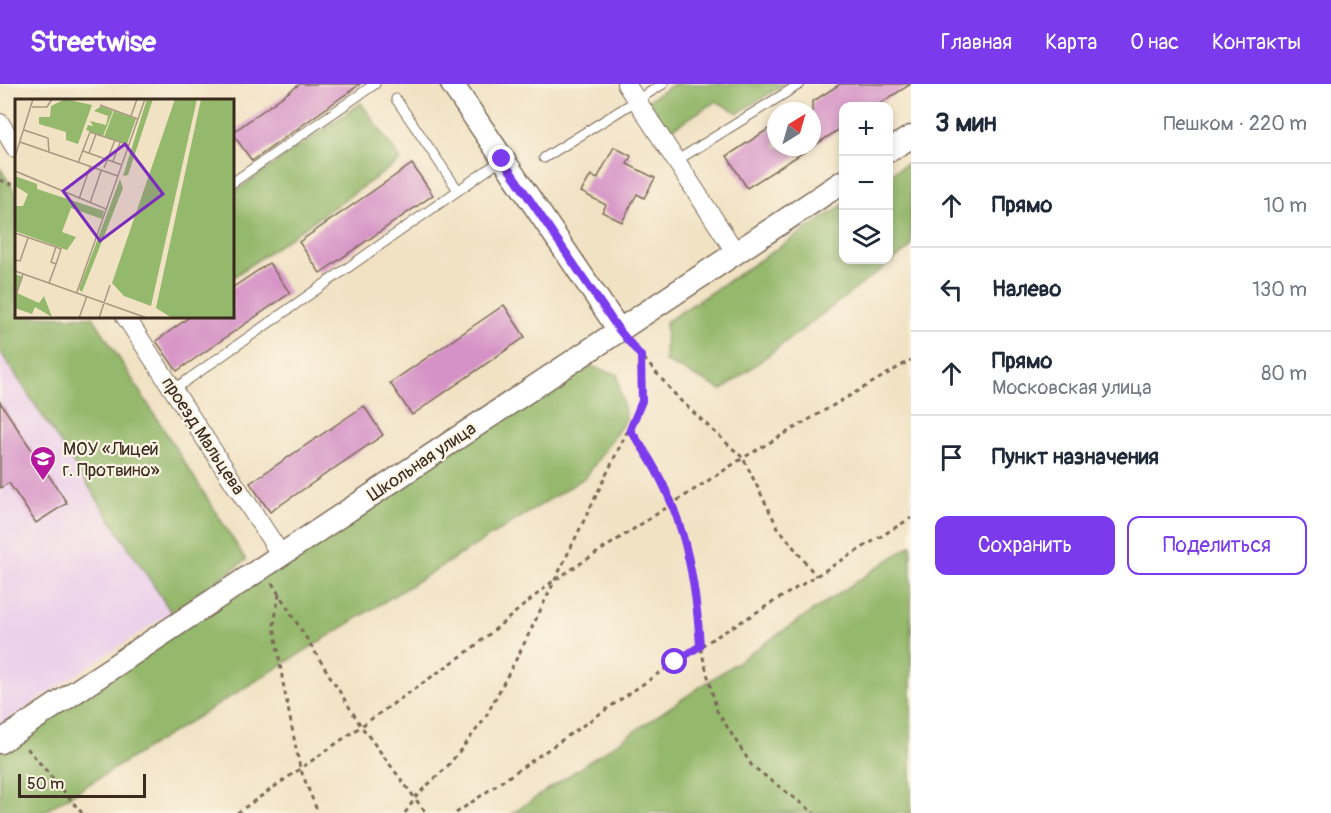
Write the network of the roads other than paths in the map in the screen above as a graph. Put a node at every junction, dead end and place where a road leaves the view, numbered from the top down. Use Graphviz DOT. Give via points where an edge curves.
graph roads {
  1 [pos="375,84"];
  2 [pos="452,84"];
  3 [pos="626,84"];
  4 [pos="663,84"];
  5 [pos="800,84"];
  6 [pos="396,99"];
  7 [pos="637,101"];
  8 [pos="0,123"];
  9 [pos="911,136"];
  10 [pos="15,147"];
  11 [pos="893,149"];
  12 [pos="544,158"];
  13 [pos="502,159"];
  14 [pos="676,161"];
  15 [pos="234,182"];
  16 [pos="839,184"];
  17 [pos="458,190"];
  18 [pos="736,253"];
  19 [pos="126,318"];
  20 [pos="619,330"];
  21 [pos="173,390"];
  22 [pos="272,561"];
  23 [pos="7,737"];
  1 -- 15 [label="lane"];
  2 -- 13 [label="street"];
  3 -- 7 [label="street"];
  4 -- 7 [label="lane"];
  5 -- 14 [label="lane"];
  6 -- 17 [label="lane"];
  7 -- 12 [label="lane"];
  7 -- 14 [label="street"];
  8 -- 10 [label="street"];
  9 -- 11 [label="street"];
  13 -- 17 [label="lane"];
  13 -- 20 [label="street"];
  14 -- 18 [label="street"];
  16 -- 18 [label="street, Школьная улица"];
  17 -- 21 [label="lane"];
  18 -- 20 [label="street, Школьная улица"];
  19 -- 21 [label="street, проезд Мальцева"];
  20 -- 22 [label="street, Школьная улица"];
  21 -- 22 [label="street, проезд Мальцева"];
  22 -- 23 [label="street, Школьная улица"];
}
